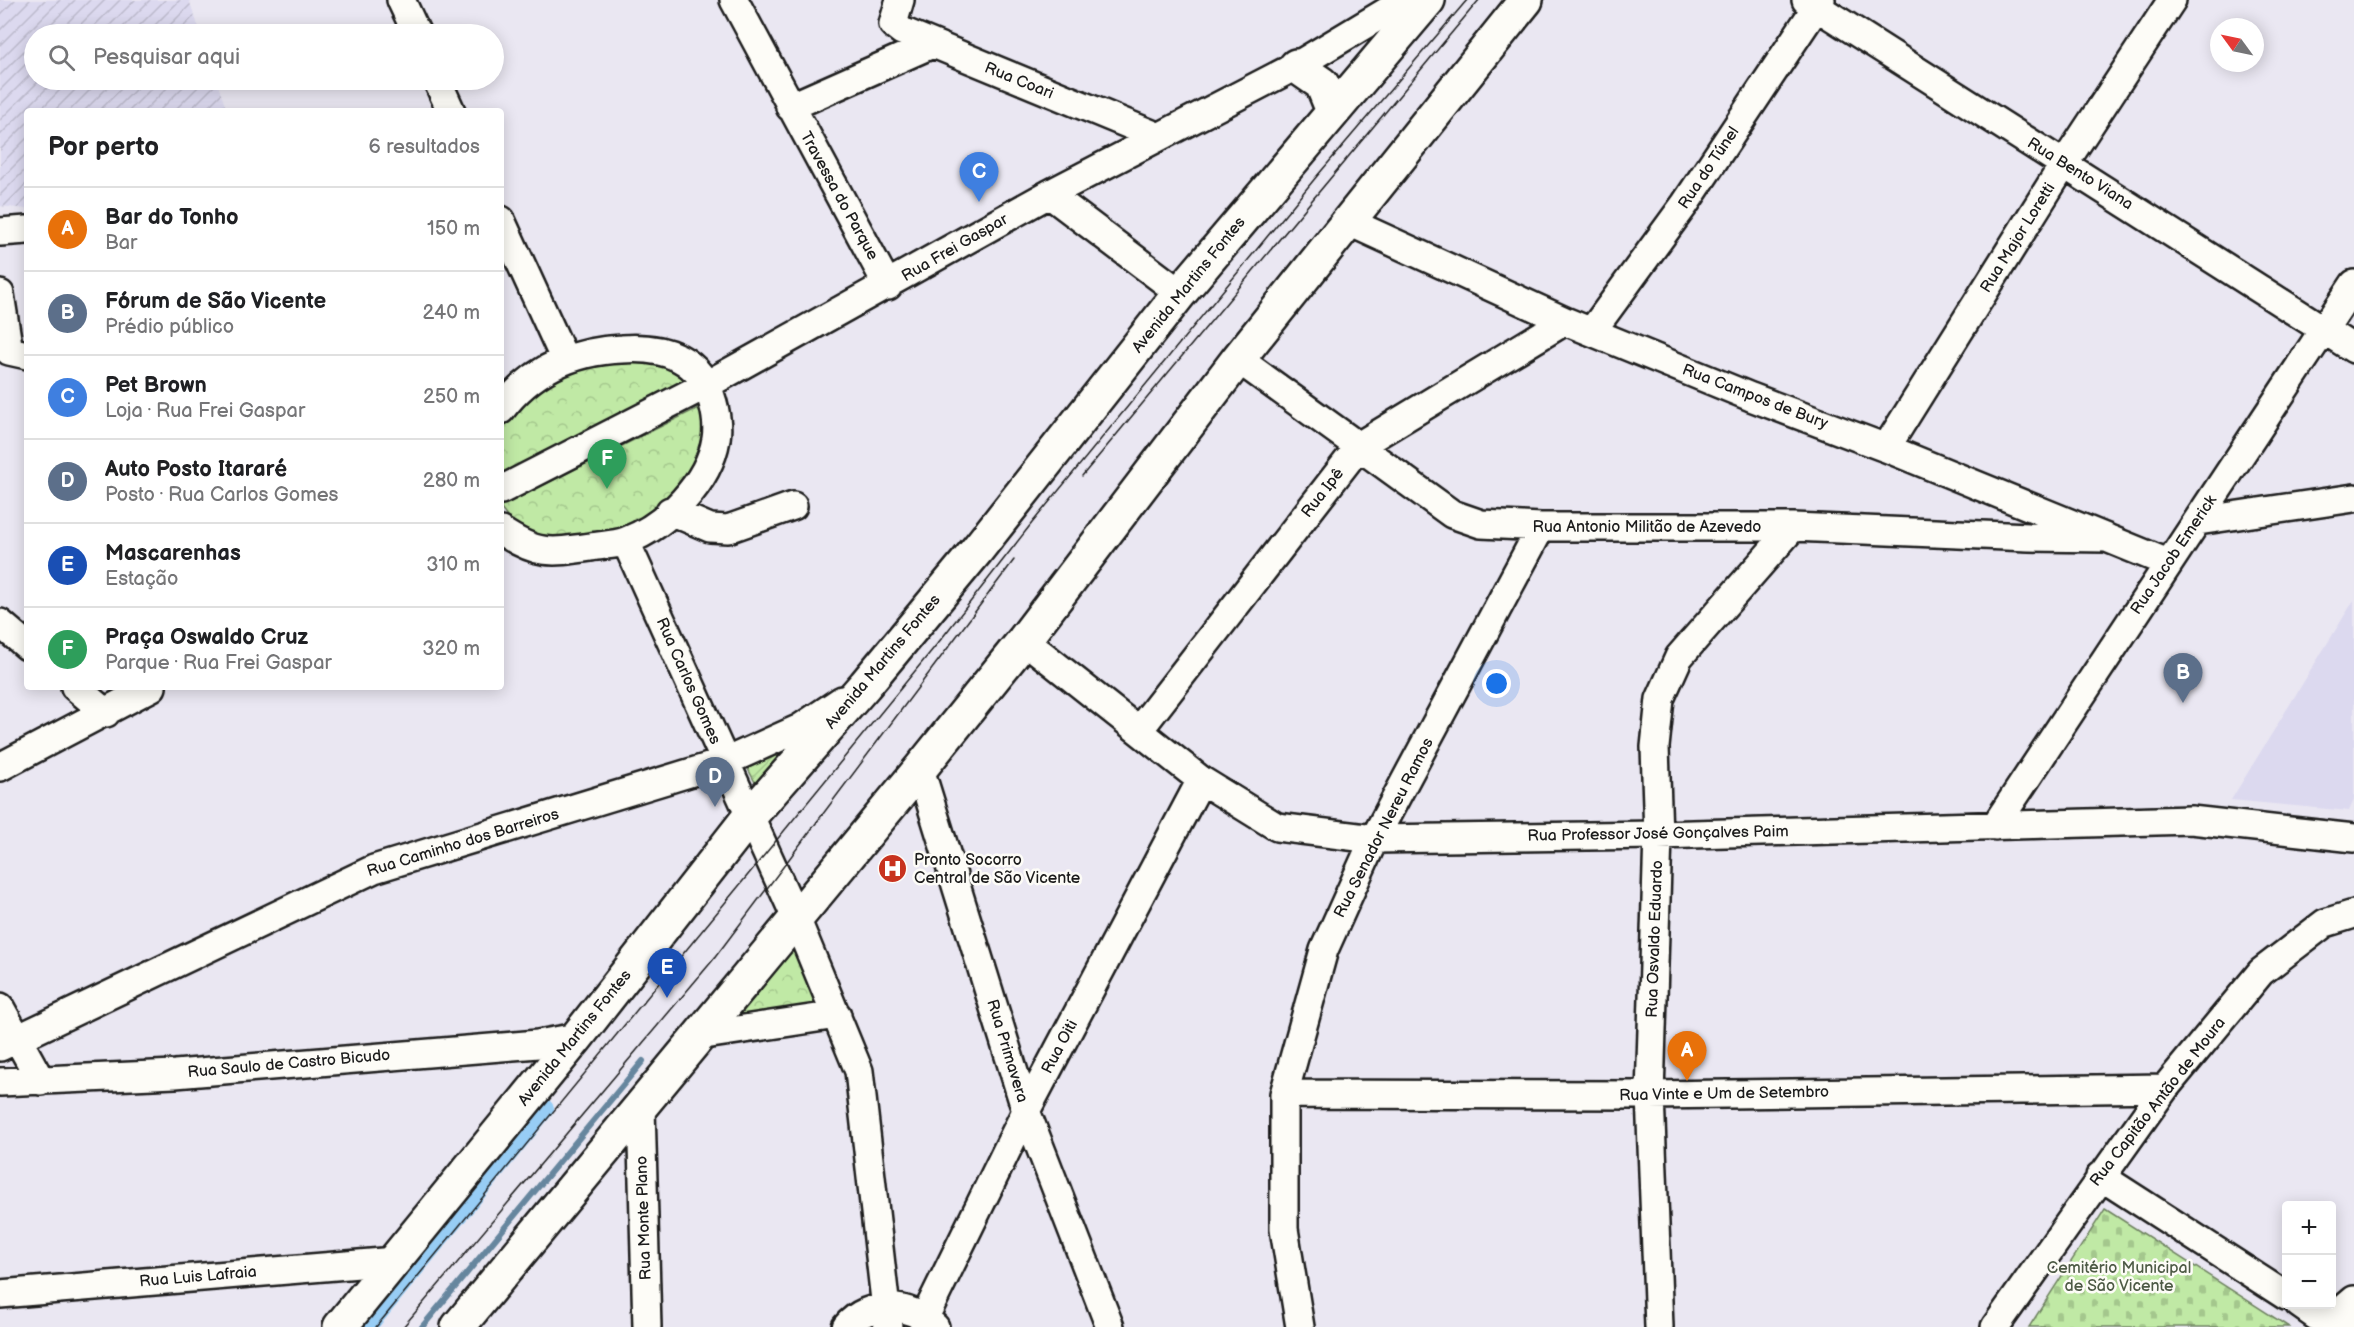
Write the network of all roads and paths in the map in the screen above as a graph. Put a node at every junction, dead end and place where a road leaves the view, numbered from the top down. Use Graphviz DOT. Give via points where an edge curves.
graph roads {
  1 [pos="401,0"];
  2 [pos="734,0"];
  3 [pos="1406,0"];
  4 [pos="1428,0"];
  5 [pos="1526,0"];
  6 [pos="2172,0"];
  7 [pos="1814,2"];
  8 [pos="898,6"];
  9 [pos="412,24"];
  10 [pos="930,45"];
  11 [pos="1296,66"];
  12 [pos="442,90"];
  13 [pos="790,107"];
  14 [pos="450,108"];
  15 [pos="1333,111"];
  16 [pos="1159,137"];
  17 [pos="2064,164"];
  18 [pos="1049,194"];
  19 [pos="1347,221"];
  20 [pos="504,227"];
  21 [pos="24,230"];
  22 [pos="0,232"];
  23 [pos="2354,284"];
  24 [pos="888,286"];
  25 [pos="1180,293"];
  26 [pos="0,294"];
  27 [pos="1564,321"];
  28 [pos="2324,330"];
  29 [pos="1592,332"];
  30 [pos="2354,349"];
  31 [pos="12,351"];
  32 [pos="1238,359"];
  33 [pos="565,360"];
  34 [pos="708,384"];
  35 [pos="504,406"];
  36 [pos="1360,445"];
  37 [pos="1886,448"];
  38 [pos="504,488"];
  39 [pos="2354,498"];
  40 [pos="793,506"];
  41 [pos="670,511"];
  42 [pos="2198,521"];
  43 [pos="1542,527"];
  44 [pos="1793,527"];
  45 [pos="504,533"];
  46 [pos="2107,538"];
  47 [pos="626,542"];
  48 [pos="2168,563"];
  49 [pos="0,623"];
  50 [pos="1024,640"];
  51 [pos="24,643"];
  52 [pos="865,685"];
  53 [pos="79,690"];
  54 [pos="147,690"];
  55 [pos="106,713"];
  56 [pos="1139,730"];
  57 [pos="725,762"];
  58 [pos="0,767"];
  59 [pos="920,769"];
  60 [pos="1201,780"];
  61 [pos="750,816"];
  62 [pos="1995,826"];
  63 [pos="1658,835"];
  64 [pos="2354,838"];
  65 [pos="1374,839"];
  66 [pos="2354,914"];
  67 [pos="796,918"];
  68 [pos="0,1007"];
  69 [pos="837,1015"];
  70 [pos="698,1036"];
  71 [pos="577,1037"];
  72 [pos="8,1043"];
  73 [pos="41,1081"];
  74 [pos="0,1082"];
  75 [pos="2165,1088"];
  76 [pos="1284,1094"];
  77 [pos="1650,1095"];
  78 [pos="641,1108"];
  79 [pos="1026,1111"];
  80 [pos="2100,1176"];
  81 [pos="396,1261"];
  82 [pos="0,1294"];
  83 [pos="2282,1294"];
  84 [pos="2354,1300"];
  85 [pos="2305,1309"];
  86 [pos="887,1317"];
  87 [pos="2343,1320"];
  88 [pos="930,1322"];
  89 [pos="340,1327"];
  90 [pos="458,1327"];
  91 [pos="647,1327"];
  92 [pos="846,1327"];
  93 [pos="1110,1327"];
  94 [pos="1300,1327"];
  95 [pos="1659,1327"];
  96 [pos="1995,1327"];
  1 -- 9 [label="street"];
  2 -- 13 [label="street, Travessa do Parque"];
  3 -- 11 [label="street, Rua Frei Gaspar"];
  4 -- 15 [label="main road, Avenida Martins Fontes"];
  5 -- 19 [label="main road"];
  6 -- 17 [label="street, Rua Major Loretti"];
  7 -- 17 [label="street, Rua Bento Viana"];
  7 -- 29 [label="street, Rua do Túnel" via="1685,204"];
  8 -- 10 [label="street, Rua Coari" via="893,24"];
  10 -- 13 [label="street"];
  10 -- 16 [label="street, Rua Coari"];
  11 -- 15 [label="main road" via="1322,84"];
  11 -- 16 [label="street, Rua Frei Gaspar"];
  12 -- 14 [label="street"];
  13 -- 24 [label="street, Travessa do Parque"];
  15 -- 25 [label="main road, Avenida Martins Fontes"];
  16 -- 18 [label="street, Rua Frei Gaspar"];
  17 -- 28 [label="street, Rua Bento Viana"];
  17 -- 37 [label="street, Rua Major Loretti"];
  18 -- 24 [label="street, Rua Frei Gaspar"];
  18 -- 25 [label="street"];
  19 -- 27 [label="street, Rua Campos de Bury"];
  19 -- 32 [label="main road"];
  20 -- 33 [label="street"];
  21 -- 22 [label="street"];
  23 -- 28 [label="street, Rua Jacob Emerick"];
  24 -- 34 [label="street, Rua Frei Gaspar"];
  25 -- 52 [label="main road, Avenida Martins Fontes" via="1015,505"];
  26 -- 31 [label="street"];
  27 -- 29 [label="street, Rua Campos de Bury"];
  27 -- 36 [label="street, Rua Ipê"];
  28 -- 30 [label="street, Rua Bento Viana"];
  28 -- 42 [label="street, Rua Jacob Emerick"];
  29 -- 37 [label="street, Rua Campos de Bury" via="1751,398"];
  32 -- 36 [label="street, Rua Antonio Militão de Azevedo"];
  32 -- 50 [label="main road"];
  33 -- 34 [label="street" via="580,353 608,349 665,351 695,368"];
  33 -- 35 [label="street" via="515,392"];
  34 -- 38 [label="street, Rua Frei Gaspar"];
  34 -- 41 [label="street" via="716,416 716,439 705,471"];
  36 -- 43 [label="street, Rua Antonio Militão de Azevedo" via="1452,514 1481,524"];
  36 -- 56 [label="street, Rua Ipê"];
  37 -- 46 [label="street, Rua Campos de Bury"];
  39 -- 42 [label="street"];
  40 -- 41 [label="street" via="728,529 710,528"];
  41 -- 47 [label="street"];
  42 -- 48 [label="street, Rua Jacob Emerick"];
  43 -- 44 [label="street, Rua Antonio Militão de Azevedo"];
  43 -- 65 [label="street, Rua Senador Nereu Ramos"];
  44 -- 46 [label="street, Rua Antonio Militão de Azevedo"];
  44 -- 63 [label="street, Rua Osvaldo Eduardo" via="1679,657 1660,699 1655,747"];
  45 -- 47 [label="street" via="549,553"];
  46 -- 48 [label="street, Rua Campos de Bury"];
  47 -- 57 [label="street, Rua Carlos Gomes"];
  48 -- 62 [label="street, Rua Jacob Emerick"];
  49 -- 51 [label="street"];
  50 -- 56 [label="street, Rua Professor José Gonçalves Paim"];
  50 -- 59 [label="main road"];
  52 -- 57 [label="street, Rua Caminho dos Barreiros" via="800,728"];
  52 -- 61 [label="main road, Avenida Martins Fontes"];
  53 -- 55 [label="street"];
  54 -- 55 [label="street"];
  55 -- 58 [label="street"];
  56 -- 60 [label="street, Rua Professor José Gonçalves Paim"];
  57 -- 61 [label="street, Rua Carlos Gomes"];
  57 -- 72 [label="street, Rua Caminho dos Barreiros" via="374,869"];
  59 -- 67 [label="main road"];
  59 -- 79 [label="street, Rua Primavera"];
  60 -- 65 [label="street, Rua Professor José Gonçalves Paim" via="1277,827"];
  60 -- 79 [label="street, Rua Oiti"];
  61 -- 67 [label="street, Rua Carlos Gomes"];
  61 -- 71 [label="main road, Avenida Martins Fontes"];
  62 -- 63 [label="street, Rua Professor José Gonçalves Paim"];
  62 -- 64 [label="street, Rua Professor José Gonçalves Paim" via="2191,820"];
  63 -- 65 [label="street, Rua Professor José Gonçalves Paim"];
  63 -- 77 [label="street, Rua Osvaldo Eduardo"];
  65 -- 76 [label="street, Rua Senador Nereu Ramos" via="1324,950"];
  66 -- 75 [label="street, Rua Capitão Antão de Moura" via="2325,923 2261,972"];
  67 -- 69 [label="street, Rua Carlos Gomes"];
  67 -- 70 [label="main road"];
  68 -- 72 [label="street"];
  69 -- 70 [label="street"];
  69 -- 86 [label="street, Rua Carlos Gomes" via="859,1071"];
  70 -- 78 [label="main road"];
  71 -- 73 [label="street, Rua Saulo de Castro Bicudo" via="538,1044 345,1060"];
  71 -- 81 [label="main road, Avenida Martins Fontes"];
  72 -- 73 [label="street"];
  73 -- 74 [label="street, Rua Saulo de Castro Bicudo"];
  75 -- 77 [label="street, Rua Vinte e Um de Setembro"];
  75 -- 80 [label="street, Rua Capitão Antão de Moura"];
  76 -- 77 [label="street, Rua Vinte e Um de Setembro"];
  76 -- 94 [label="street, Rua Senador Nereu Ramos" via="1284,1229"];
  77 -- 95 [label="street, Rua Osvaldo Eduardo"];
  78 -- 90 [label="main road"];
  78 -- 91 [label="street, Rua Monte Plano"];
  79 -- 88 [label="street, Rua Oiti"];
  79 -- 93 [label="street, Rua Primavera"];
  80 -- 83 [label="street"];
  80 -- 96 [label="street, Rua Capitão Antão de Moura"];
  81 -- 82 [label="street, Rua Luis Lafraia"];
  81 -- 89 [label="main road, Avenida Martins Fontes"];
  84 -- 87 [label="street"];
  85 -- 87 [label="street" via="2316,1316"];
  86 -- 88 [label="street" via="906,1309"];
  86 -- 92 [label="street" via="867,1311"];
}
